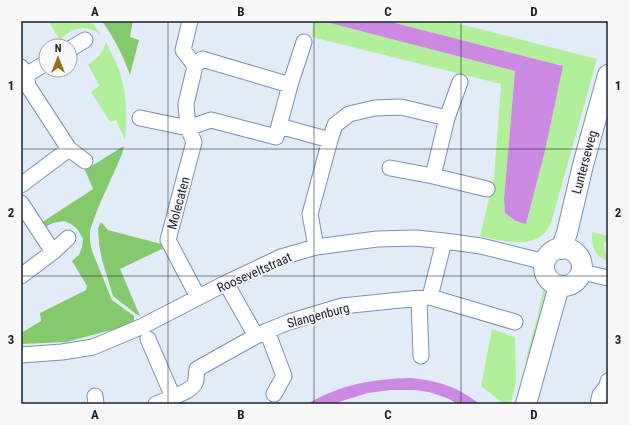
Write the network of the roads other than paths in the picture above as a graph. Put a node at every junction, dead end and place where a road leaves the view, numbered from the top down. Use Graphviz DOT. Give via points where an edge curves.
graph roads {
  1 [pos="190,21"];
  2 [pos="85,40"];
  3 [pos="304,42"];
  4 [pos="78,44"];
  5 [pos="38,66"];
  6 [pos="195,66"];
  7 [pos="24,71"];
  8 [pos="608,75"];
  9 [pos="460,82"];
  10 [pos="290,85"];
  11 [pos="140,118"];
  12 [pos="448,118"];
  13 [pos="608,121"];
  14 [pos="279,126"];
  15 [pos="188,128"];
  16 [pos="330,140"];
  17 [pos="69,149"];
  18 [pos="85,161"];
  19 [pos="390,168"];
  20 [pos="433,176"];
  21 [pos="21,184"];
  22 [pos="487,189"];
  23 [pos="21,203"];
  24 [pos="68,238"];
  25 [pos="444,240"];
  26 [pos="316,247"];
  27 [pos="568,251"];
  28 [pos="53,252"];
  29 [pos="545,262"];
  30 [pos="582,272"];
  31 [pos="21,276"];
  32 [pos="608,278"];
  33 [pos="226,283"];
  34 [pos="559,286"];
  35 [pos="198,297"];
  36 [pos="424,298"];
  37 [pos="515,322"];
  38 [pos="262,334"];
  39 [pos="148,339"];
  40 [pos="21,355"];
  41 [pos="421,356"];
  42 [pos="608,381"];
  43 [pos="274,394"];
  44 [pos="173,397"];
  45 [pos="156,404"];
  46 [pos="526,404"];
  47 [pos="598,404"];
  1 -- 6 [label="street" via="183,50"];
  2 -- 4 [label="street"];
  3 -- 10 [label="street"];
  5 -- 7 [label="street"];
  6 -- 10 [label="street" via="202,59"];
  6 -- 15 [label="street, Molecaten" via="186,104"];
  7 -- 17 [label="street" via="28,86"];
  8 -- 27 [label="main road, Lunterseweg" via="567,233"];
  9 -- 12 [label="street"];
  10 -- 14 [label="street"];
  11 -- 15 [label="street"];
  12 -- 16 [label="street" via="401,107 375,108 349,114 335,125"];
  12 -- 20 [label="street"];
  13 -- 27 [label="main road, Lunterseweg"];
  14 -- 15 [label="street" via="276,137 211,120"];
  14 -- 16 [label="street"];
  15 -- 35 [label="street, Molecaten" via="194,142 168,240"];
  16 -- 26 [label="street" via="310,214"];
  17 -- 18 [label="street"];
  17 -- 21 [label="street"];
  19 -- 20 [label="street"];
  20 -- 22 [label="street"];
  23 -- 28 [label="street"];
  24 -- 28 [label="street"];
  25 -- 26 [label="street, Rooseveltstraat" via="377,239"];
  25 -- 29 [label="street, Rooseveltstraat" via="481,246"];
  25 -- 36 [label="street"];
  26 -- 33 [label="street, Rooseveltstraat" via="281,257"];
  27 -- 29 [label="main road" via="554,251"];
  27 -- 30 [label="main road" via="580,258"];
  28 -- 31 [label="street"];
  29 -- 34 [label="main road" via="545,272 550,281"];
  30 -- 32 [label="street"];
  30 -- 34 [label="main road" via="577,280 568,286"];
  33 -- 35 [label="street, Rooseveltstraat"];
  33 -- 38 [label="street"];
  34 -- 46 [label="main road"];
  35 -- 40 [label="street, Rooseveltstraat" via="143,326 93,347"];
  36 -- 37 [label="street, Slangenburg"];
  36 -- 38 [label="street, Slangenburg" via="342,306 289,322"];
  36 -- 41 [label="street"];
  38 -- 43 [label="street" via="284,376"];
  38 -- 44 [label="street, Slangenburg" via="196,369 195,383 191,388"];
  39 -- 44 [label="street"];
  42 -- 47 [label="street"];
  44 -- 45 [label="street, Slangenburg"];
}
